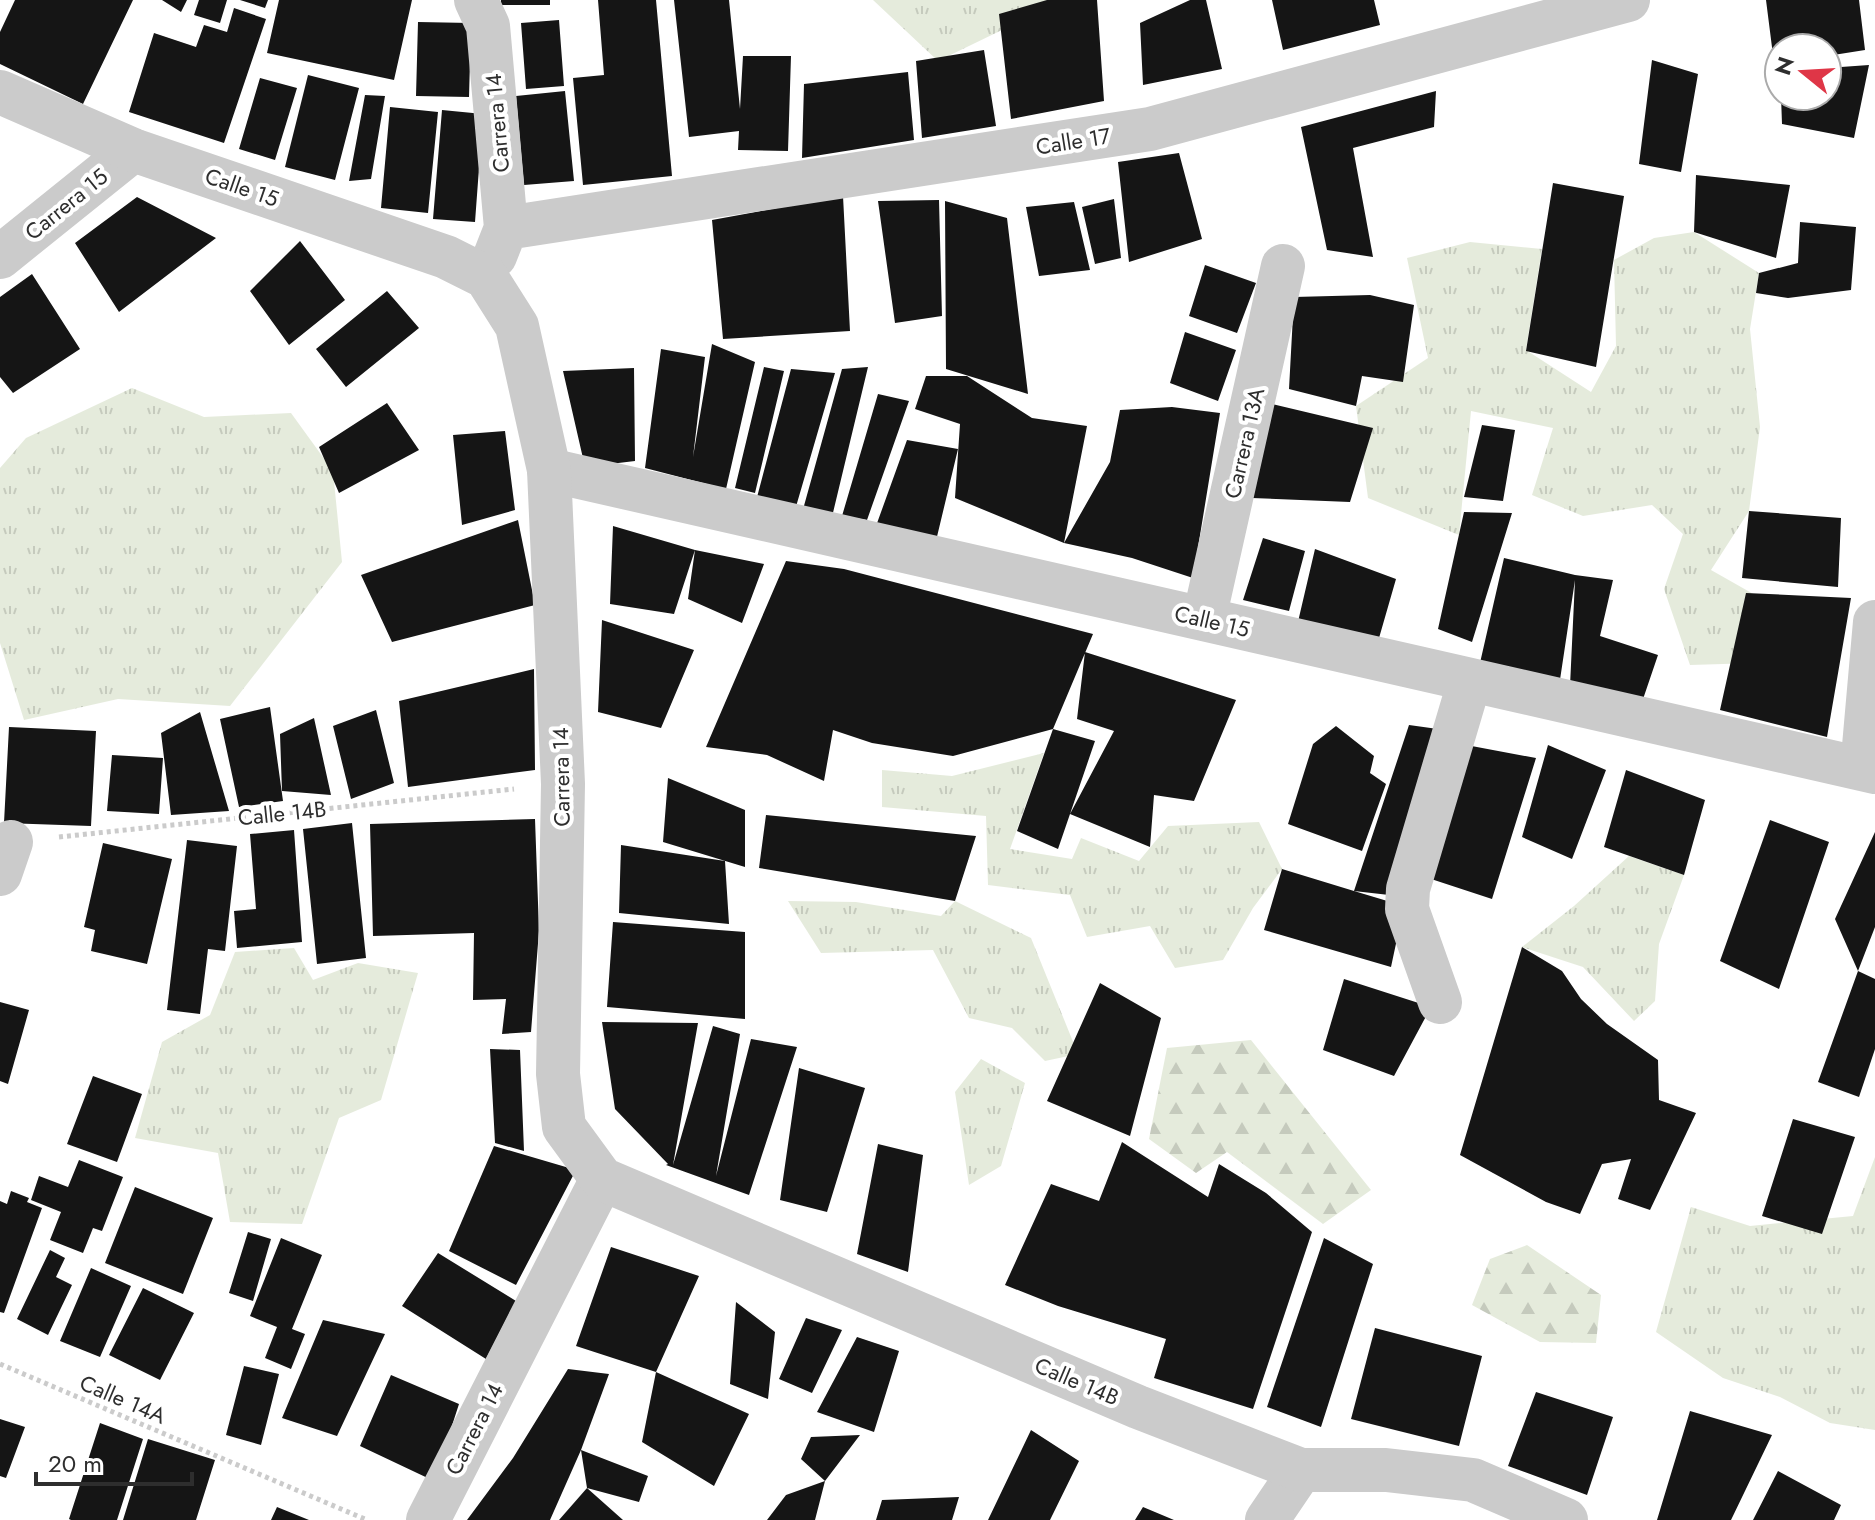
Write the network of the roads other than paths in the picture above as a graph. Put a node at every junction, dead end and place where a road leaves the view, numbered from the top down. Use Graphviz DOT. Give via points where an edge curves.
graph roads {
  1 [pos="476,0"];
  2 [pos="1628,0"];
  3 [pos="0,92"];
  4 [pos="133,150"];
  5 [pos="506,228"];
  6 [pos="0,257"];
  7 [pos="1283,266"];
  8 [pos="486,277"];
  9 [pos="549,470"];
  10 [pos="1204,619"];
  11 [pos="1875,622"];
  12 [pos="1470,680"];
  13 [pos="1868,770"];
  14 [pos="1440,1002"];
  15 [pos="602,1179"];
  16 [pos="1301,1470"];
  17 [pos="428,1520"];
  18 [pos="1267,1520"];
  19 [pos="1566,1520"];
  1 -- 5 [label="street, Carrera 14" via="488,26"];
  2 -- 5 [label="street, Calle 17" via="1150,129"];
  3 -- 4 [label="street, Calle 15"];
  4 -- 6 [label="street, Carrera 15"];
  4 -- 8 [label="street, Calle 15" via="446,257"];
  5 -- 8 [label="street, Carrera 14"];
  7 -- 10 [label="street, Carrera 13A"];
  8 -- 9 [label="street, Carrera 14" via="517,326"];
  9 -- 10 [label="street, Calle 15"];
  9 -- 15 [label="street, Carrera 14" via="563,784 558,1074 564,1127"];
  10 -- 12 [label="street, Calle 15"];
  11 -- 13 [label="street"];
  12 -- 13 [label="street, Calle 15"];
  12 -- 14 [label="street" via="1408,889 1407,909"];
  15 -- 16 [label="street, Calle 14B" via="1138,1407"];
  15 -- 17 [label="street, Carrera 14"];
  16 -- 18 [label="street"];
  16 -- 19 [label="street, Calle 14B" via="1386,1470 1473,1480"];
}
